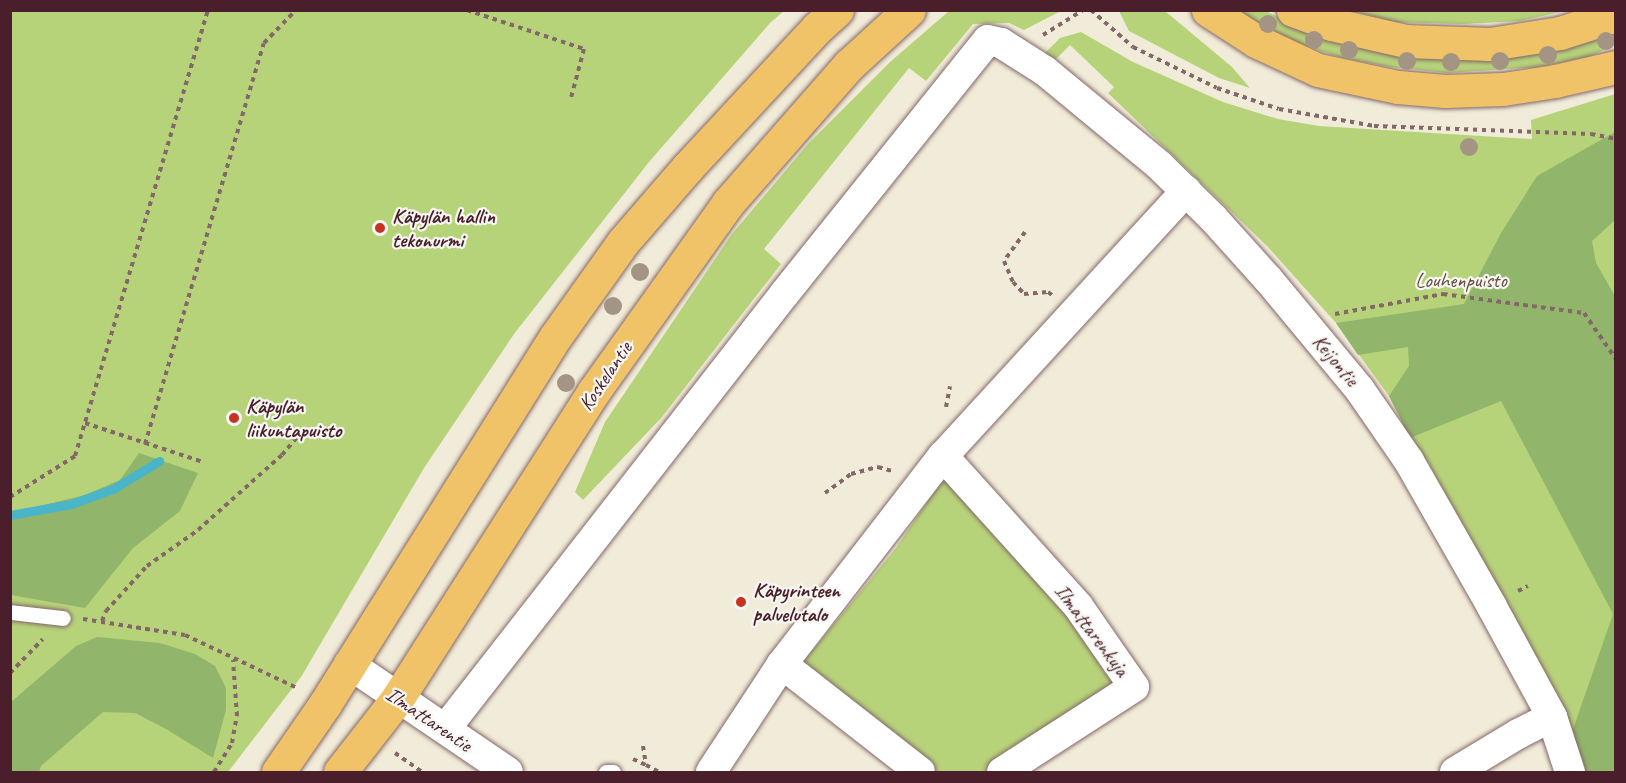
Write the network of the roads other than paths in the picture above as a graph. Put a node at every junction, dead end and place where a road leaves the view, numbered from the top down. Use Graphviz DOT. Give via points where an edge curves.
graph roads {
  1 [pos="837,10"];
  2 [pos="909,10"];
  3 [pos="1208,10"];
  4 [pos="1293,10"];
  5 [pos="1616,15"];
  6 [pos="1616,67"];
  7 [pos="1186,191"];
  8 [pos="944,456"];
  9 [pos="10,612"];
  10 [pos="63,618"];
  11 [pos="782,663"];
  12 [pos="349,664"];
  13 [pos="397,699"];
  14 [pos="1552,717"];
  15 [pos="446,729"];
  16 [pos="278,772"];
  17 [pos="340,772"];
  18 [pos="508,772"];
  19 [pos="606,772"];
  20 [pos="613,772"];
  21 [pos="711,772"];
  22 [pos="920,772"];
  23 [pos="1002,772"];
  24 [pos="1455,772"];
  25 [pos="1570,772"];
  1 -- 12 [label="main road" via="687,168 623,242 550,346"];
  2 -- 13 [label="main road, Koskelantie" via="849,65 728,203 594,391"];
  3 -- 6 [label="main road" via="1256,41 1318,70 1398,87 1444,91 1503,89"];
  4 -- 5 [label="main road" via="1331,24 1406,41 1490,44 1560,33"];
  7 -- 8 [label="street"];
  7 -- 14 [label="street, Keijontie" via="1302,320 1381,416"];
  7 -- 15 [label="street, Keijontie" via="1094,109 1021,54 988,40 785,293"];
  8 -- 11 [label="street"];
  8 -- 23 [label="street, Ilmattarenkuja" via="1078,606 1134,687"];
  9 -- 10 [label="lane"];
  11 -- 21 [label="street"];
  11 -- 22 [label="street"];
  12 -- 13 [label="street, Ilmattarentie"];
  12 -- 16 [label="main road"];
  13 -- 15 [label="street, Ilmattarentie"];
  13 -- 17 [label="main road, Koskelantie"];
  14 -- 24 [label="street"];
  14 -- 25 [label="street, Keijontie"];
  15 -- 18 [label="street, Ilmattarentie"];
  19 -- 20 [label="lane"];
}
